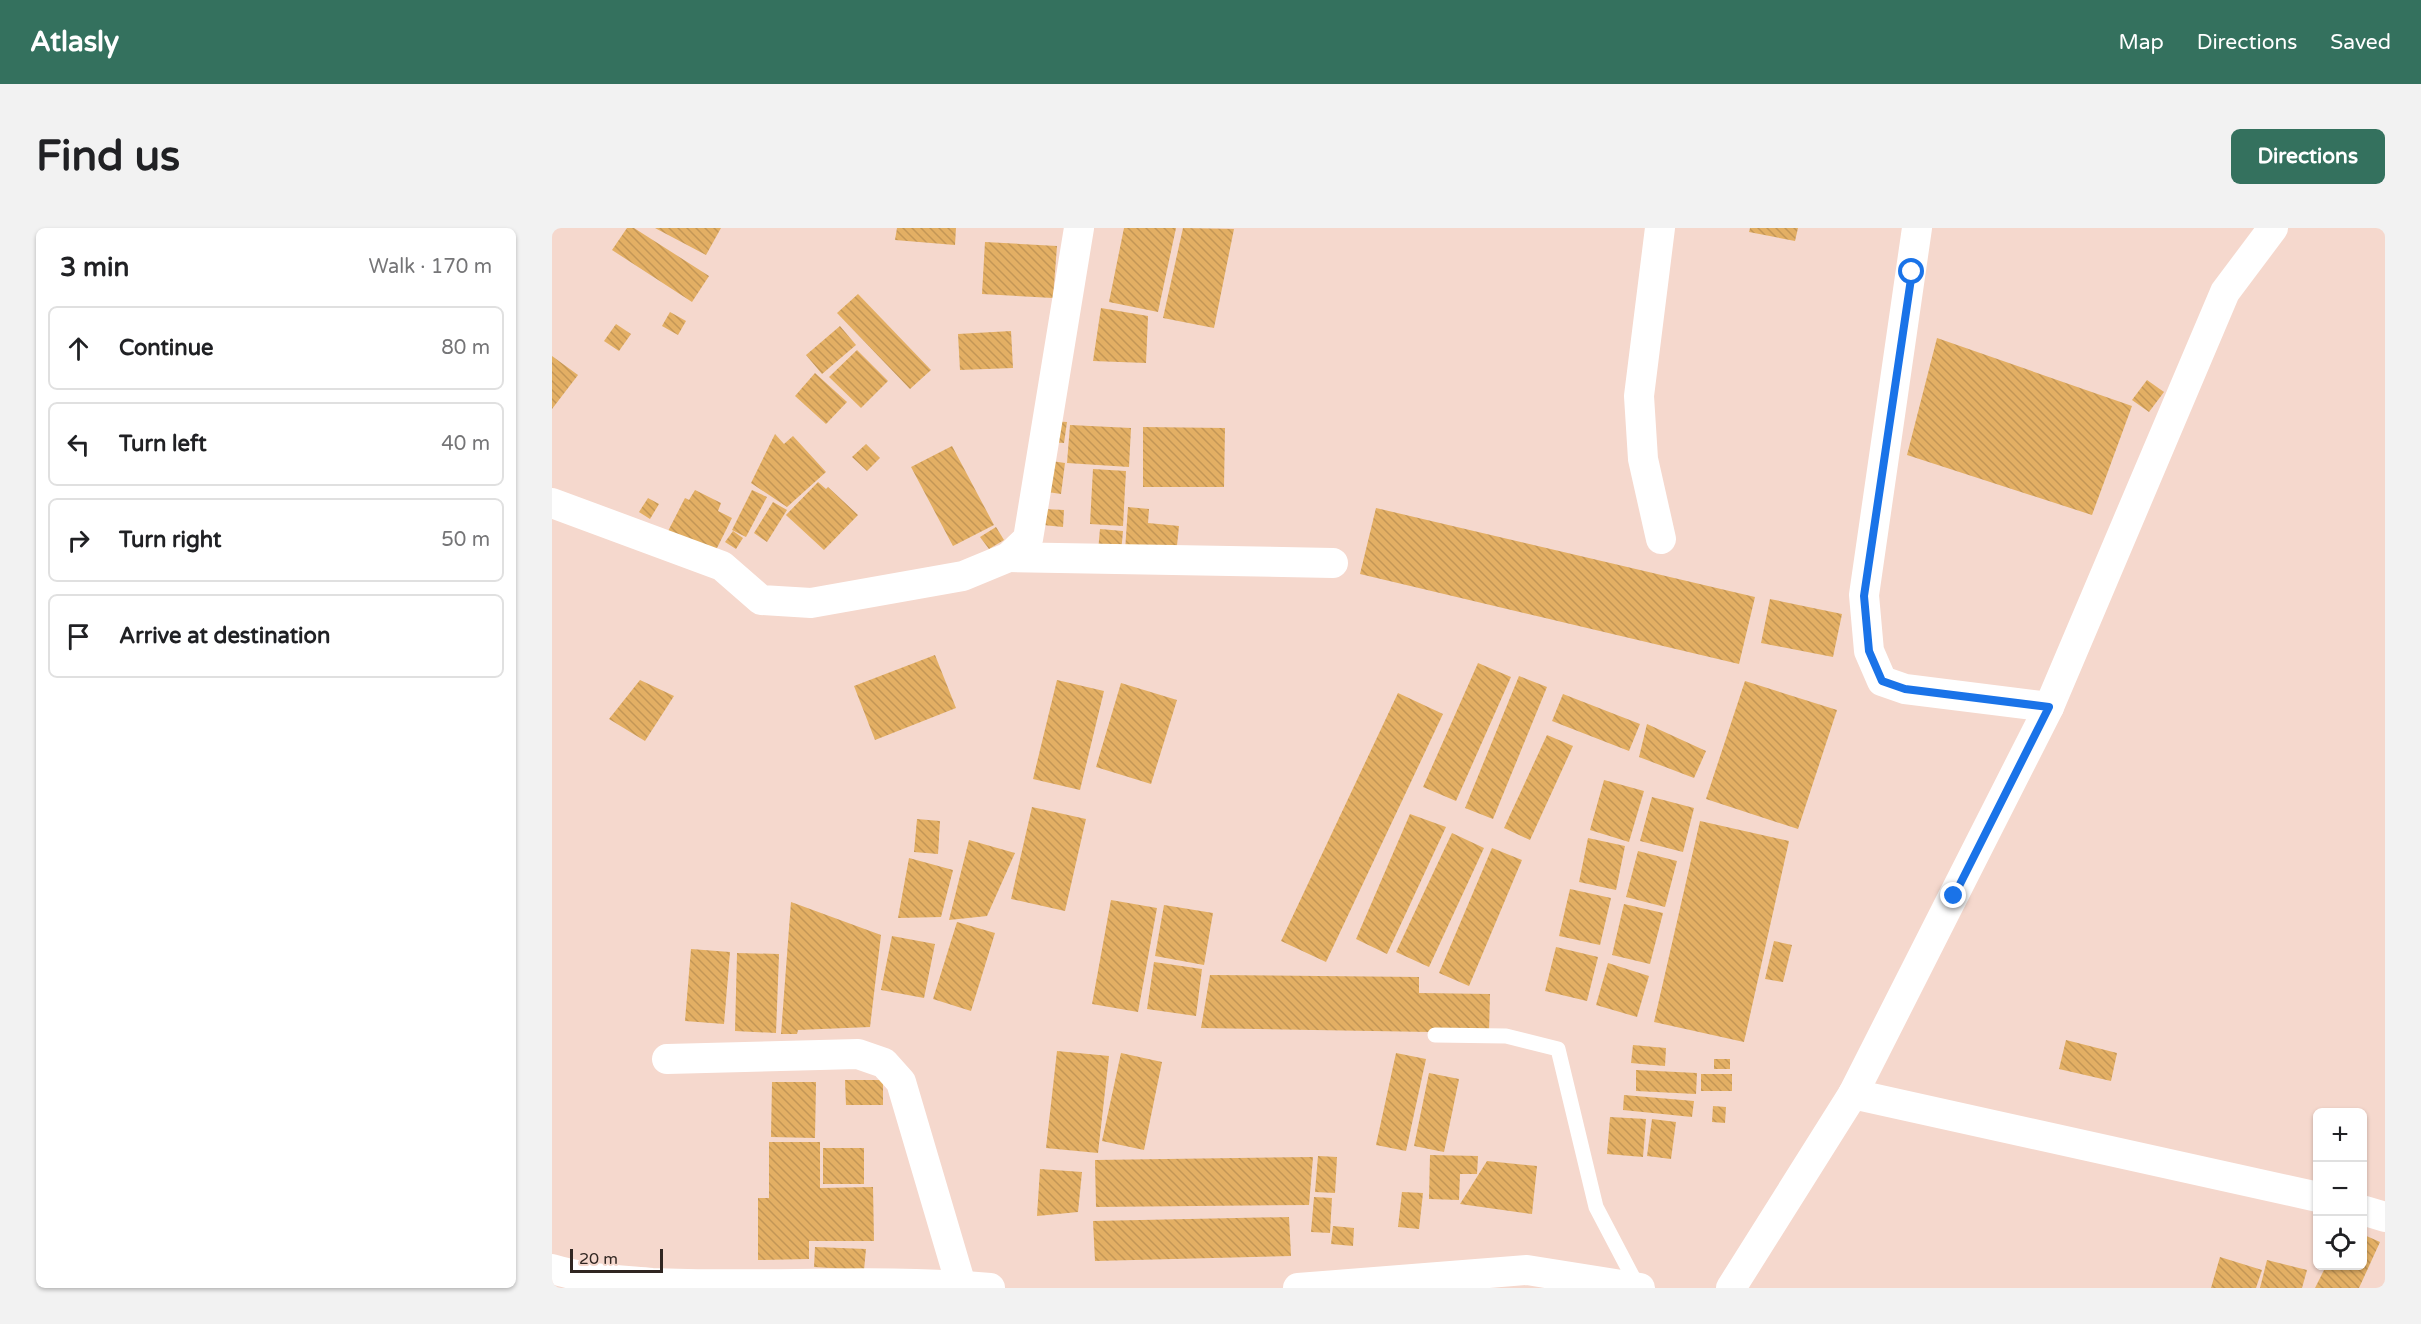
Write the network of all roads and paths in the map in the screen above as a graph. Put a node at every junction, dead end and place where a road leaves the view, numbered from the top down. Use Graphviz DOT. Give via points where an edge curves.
graph roads {
  1 [pos="1079,228"];
  2 [pos="1660,228"];
  3 [pos="1917,228"];
  4 [pos="2273,228"];
  5 [pos="552,503"];
  6 [pos="1661,539"];
  7 [pos="1009,557"];
  8 [pos="1333,563"];
  9 [pos="2049,707"];
  10 [pos="1435,1035"];
  11 [pos="667,1059"];
  12 [pos="1853,1094"];
  13 [pos="2313,1196"];
  14 [pos="2367,1212"];
  15 [pos="2385,1217"];
  16 [pos="552,1269"];
  17 [pos="890,1286"];
  18 [pos="961,1286"];
  19 [pos="990,1288"];
  20 [pos="1298,1288"];
  21 [pos="1639,1288"];
  22 [pos="1731,1288"];
  1 -- 7 [label="street" via="1028,539"];
  2 -- 6 [label="street" via="1639,396 1643,459"];
  3 -- 9 [label="street" via="1864,596 1869,651 1882,681 1905,689"];
  4 -- 9 [label="street" via="2225,292"];
  5 -- 7 [label="street" via="722,566 761,600 812,603 963,576"];
  7 -- 8 [label="street"];
  9 -- 12 [label="street"];
  10 -- 21 [label="lane" via="1506,1036 1558,1049 1596,1207"];
  11 -- 18 [label="street" via="858,1054 884,1063 901,1082"];
  12 -- 13 [label="street"];
  12 -- 22 [label="street"];
  14 -- 15 [label="street"];
  16 -- 17 [label="street" via="580,1277 707,1287"];
  17 -- 18 [label="street"];
  18 -- 19 [label="street"];
  20 -- 21 [label="street" via="1527,1269"];
}
